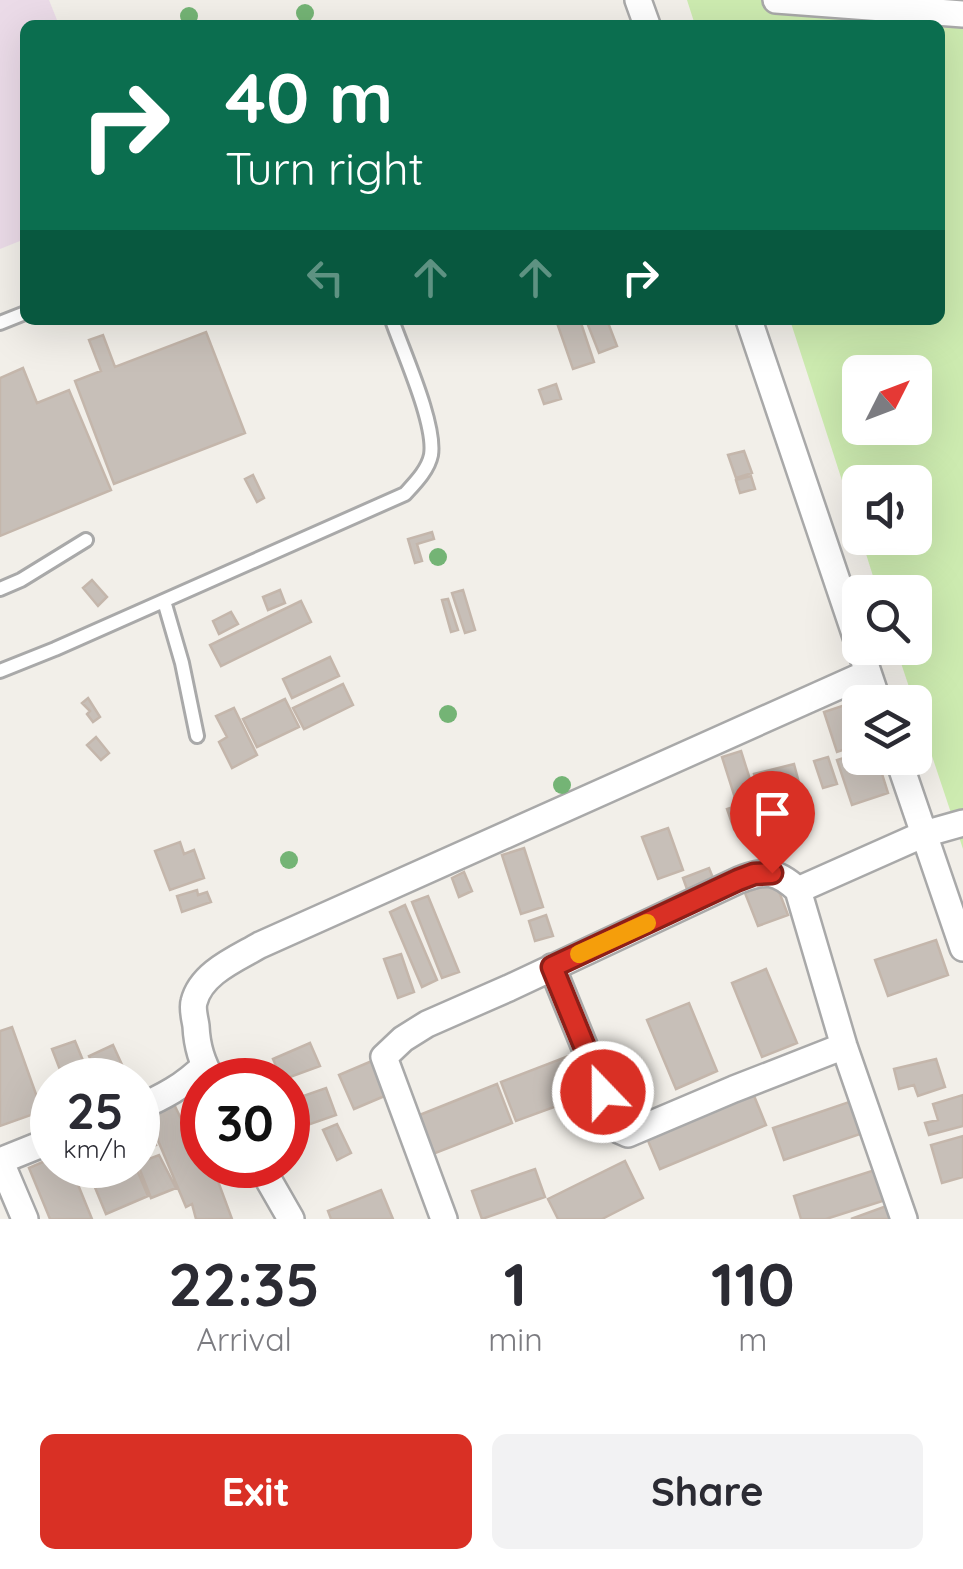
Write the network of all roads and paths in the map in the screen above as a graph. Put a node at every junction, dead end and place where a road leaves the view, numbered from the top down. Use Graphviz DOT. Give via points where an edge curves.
graph roads {
  1 [pos="776,0"];
  2 [pos="963,14"];
  3 [pos="394,325"];
  4 [pos="750,325"];
  5 [pos="86,540"];
  6 [pos="0,589"];
  7 [pos="164,600"];
  8 [pos="0,672"];
  9 [pos="868,673"];
  10 [pos="872,685"];
  11 [pos="198,736"];
  12 [pos="904,775"];
  13 [pos="963,823"];
  14 [pos="924,834"];
  15 [pos="798,890"];
  16 [pos="963,948"];
  17 [pos="552,967"];
  18 [pos="844,1046"];
  19 [pos="202,1058"];
  20 [pos="30,1148"];
  21 [pos="0,1160"];
  22 [pos="273,1188"];
  23 [pos="25,1219"];
  24 [pos="291,1219"];
  25 [pos="444,1219"];
  26 [pos="904,1219"];
  1 -- 2 [label="street"];
  3 -- 7 [label="lane" via="428,420 431,456 420,479 405,494"];
  4 -- 9 [label="street"];
  5 -- 6 [label="lane"];
  7 -- 8 [label="lane"];
  7 -- 11 [label="lane"];
  9 -- 10 [label="street"];
  9 -- 19 [label="street" via="260,945 203,983 194,1004"];
  12 -- 14 [label="street"];
  13 -- 14 [label="street"];
  14 -- 15 [label="street"];
  14 -- 16 [label="street"];
  15 -- 17 [label="street" via="782,876 754,874"];
  15 -- 18 [label="street"];
  17 -- 18 [label="street" via="616,1124 628,1134"];
  17 -- 25 [label="street" via="427,1024 384,1057"];
  18 -- 26 [label="street"];
  20 -- 21 [label="street"];
  21 -- 23 [label="street"];
  22 -- 24 [label="street"];
}
